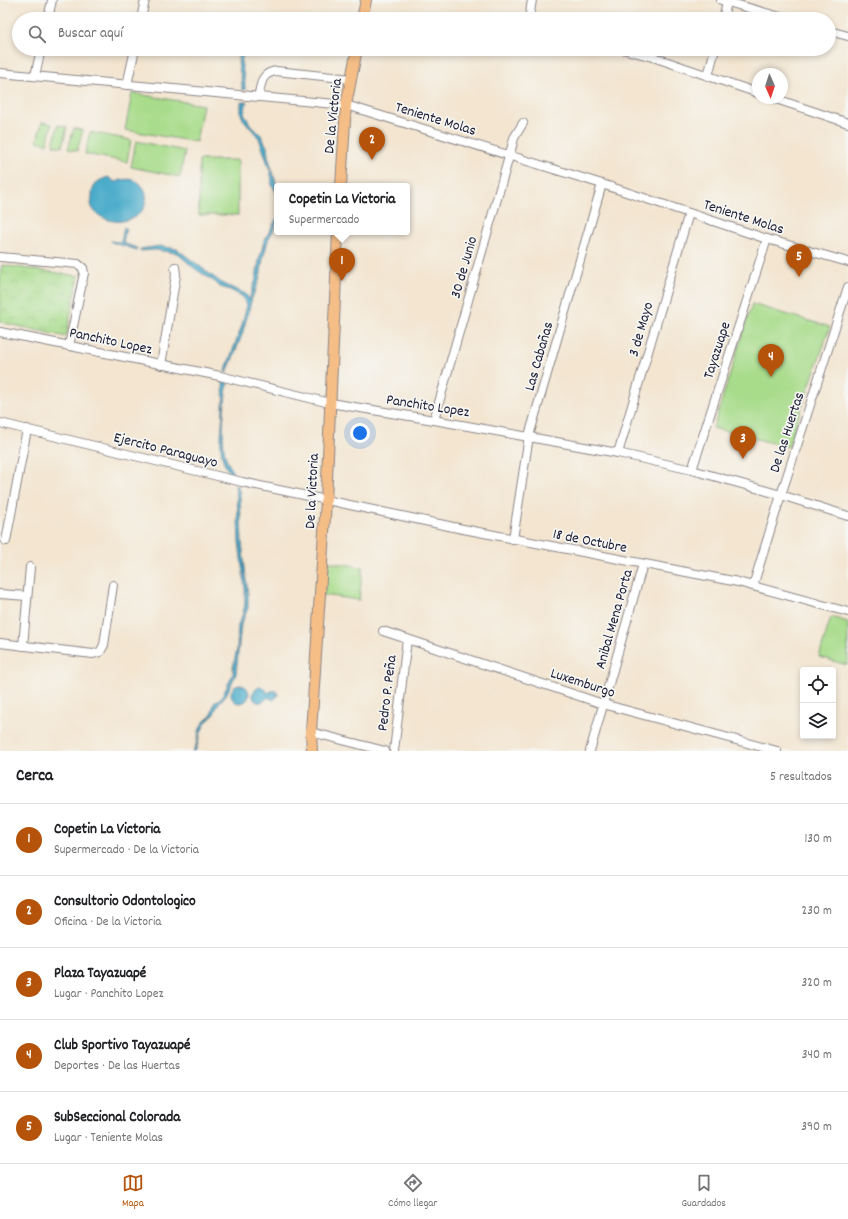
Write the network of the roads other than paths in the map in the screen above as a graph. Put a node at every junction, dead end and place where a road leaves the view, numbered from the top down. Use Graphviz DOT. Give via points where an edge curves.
graph roads {
  1 [pos="52,0"];
  2 [pos="145,0"];
  3 [pos="366,0"];
  4 [pos="532,0"];
  5 [pos="724,1"];
  6 [pos="49,12"];
  7 [pos="142,12"];
  8 [pos="363,12"];
  9 [pos="530,12"];
  10 [pos="723,12"];
  11 [pos="762,12"];
  12 [pos="836,33"];
  13 [pos="848,36"];
  14 [pos="39,56"];
  15 [pos="133,56"];
  16 [pos="356,56"];
  17 [pos="648,56"];
  18 [pos="713,56"];
  19 [pos="0,73"];
  20 [pos="35,76"];
  21 [pos="708,76"];
  22 [pos="351,79"];
  23 [pos="127,85"];
  24 [pos="752,91"];
  25 [pos="258,97"];
  26 [pos="788,103"];
  27 [pos="346,105"];
  28 [pos="523,123"];
  29 [pos="848,124"];
  30 [pos="510,156"];
  31 [pos="341,183"];
  32 [pos="602,184"];
  33 [pos="689,213"];
  34 [pos="338,235"];
  35 [pos="767,239"];
  36 [pos="0,257"];
  37 [pos="848,262"];
  38 [pos="175,267"];
  39 [pos="848,287"];
  40 [pos="0,332"];
  41 [pos="69,346"];
  42 [pos="161,365"];
  43 [pos="330,403"];
  44 [pos="434,420"];
  45 [pos="0,423"];
  46 [pos="27,429"];
  47 [pos="529,436"];
  48 [pos="618,453"];
  49 [pos="692,470"];
  50 [pos="781,495"];
  51 [pos="326,501"];
  52 [pos="848,516"];
  53 [pos="513,539"];
  54 [pos="6,541"];
  55 [pos="643,564"];
  56 [pos="30,567"];
  57 [pos="113,585"];
  58 [pos="753,586"];
  59 [pos="0,594"];
  60 [pos="27,596"];
  61 [pos="848,612"];
  62 [pos="383,631"];
  63 [pos="407,639"];
  64 [pos="0,643"];
  65 [pos="23,646"];
  66 [pos="603,704"];
  67 [pos="311,732"];
  68 [pos="312,751"];
  69 [pos="385,751"];
  70 [pos="394,751"];
  71 [pos="590,751"];
  72 [pos="777,751"];
  1 -- 6 [label="street"];
  2 -- 7 [label="street"];
  3 -- 8 [label="main road"];
  4 -- 9 [label="street"];
  5 -- 10 [label="street"];
  5 -- 11 [label="street"];
  12 -- 13 [label="street"];
  14 -- 20 [label="street"];
  15 -- 23 [label="street"];
  16 -- 22 [label="main road, De la Victoria"];
  17 -- 21 [label="street"];
  18 -- 21 [label="street"];
  19 -- 20 [label="street, Teniente Molas"];
  20 -- 23 [label="street, Teniente Molas"];
  21 -- 24 [label="street"];
  22 -- 25 [label="street" via="268,72 263,77"];
  22 -- 27 [label="main road, De la Victoria"];
  23 -- 25 [label="street, Teniente Molas"];
  25 -- 27 [label="street, Teniente Molas"];
  26 -- 29 [label="street"];
  27 -- 30 [label="street, Teniente Molas"];
  27 -- 31 [label="main road, De la Victoria"];
  28 -- 30 [label="street, 30 de Junio" via="514,138"];
  30 -- 32 [label="street, Teniente Molas"];
  30 -- 44 [label="street, 30 de Junio"];
  32 -- 33 [label="street, Teniente Molas"];
  32 -- 47 [label="street, Las Cabañas"];
  33 -- 35 [label="street, Teniente Molas"];
  33 -- 48 [label="street, 3 de Mayo"];
  34 -- 43 [label="main road, De la Victoria"];
  35 -- 37 [label="street, Teniente Molas"];
  35 -- 49 [label="street, Tayazuape"];
  36 -- 41 [label="street" via="78,264 82,268 84,273"];
  38 -- 42 [label="street" via="176,275"];
  39 -- 50 [label="street, De las Huertas"];
  40 -- 41 [label="street, Panchito Lopez"];
  41 -- 42 [label="street, Panchito Lopez"];
  42 -- 43 [label="street, Panchito Lopez" via="220,376"];
  43 -- 44 [label="street, Panchito Lopez"];
  43 -- 51 [label="main road, De la Victoria"];
  44 -- 47 [label="street, Panchito Lopez"];
  45 -- 46 [label="street, Ejercito Paraguayo"];
  46 -- 51 [label="street, Ejercito Paraguayo"];
  46 -- 54 [label="street"];
  47 -- 48 [label="street, Panchito Lopez"];
  47 -- 53 [label="street, Las Cabañas"];
  48 -- 49 [label="street, Panchito Lopez"];
  49 -- 50 [label="street, Panchito Lopez"];
  50 -- 52 [label="street, Panchito Lopez"];
  50 -- 58 [label="street, De las Huertas"];
  51 -- 53 [label="street, 18 de Octubre"];
  51 -- 67 [label="main road, De la Victoria"];
  53 -- 55 [label="street, 18 de Octubre"];
  55 -- 58 [label="street, 18 de Octubre"];
  55 -- 66 [label="street, Anibal Mena Porta"];
  56 -- 60 [label="street"];
  57 -- 65 [label="street" via="104,645 100,652 93,654"];
  58 -- 61 [label="street, 18 de Octubre"];
  59 -- 60 [label="street"];
  60 -- 65 [label="street"];
  62 -- 63 [label="street, Luxemburgo"];
  63 -- 66 [label="street, Luxemburgo"];
  63 -- 70 [label="street, Pedro P. Peña"];
  64 -- 65 [label="street"];
  66 -- 71 [label="street, Anibal Mena Porta"];
  66 -- 72 [label="street, Luxemburgo"];
  67 -- 68 [label="main road, De la Victoria"];
  67 -- 69 [label="street"];
}
